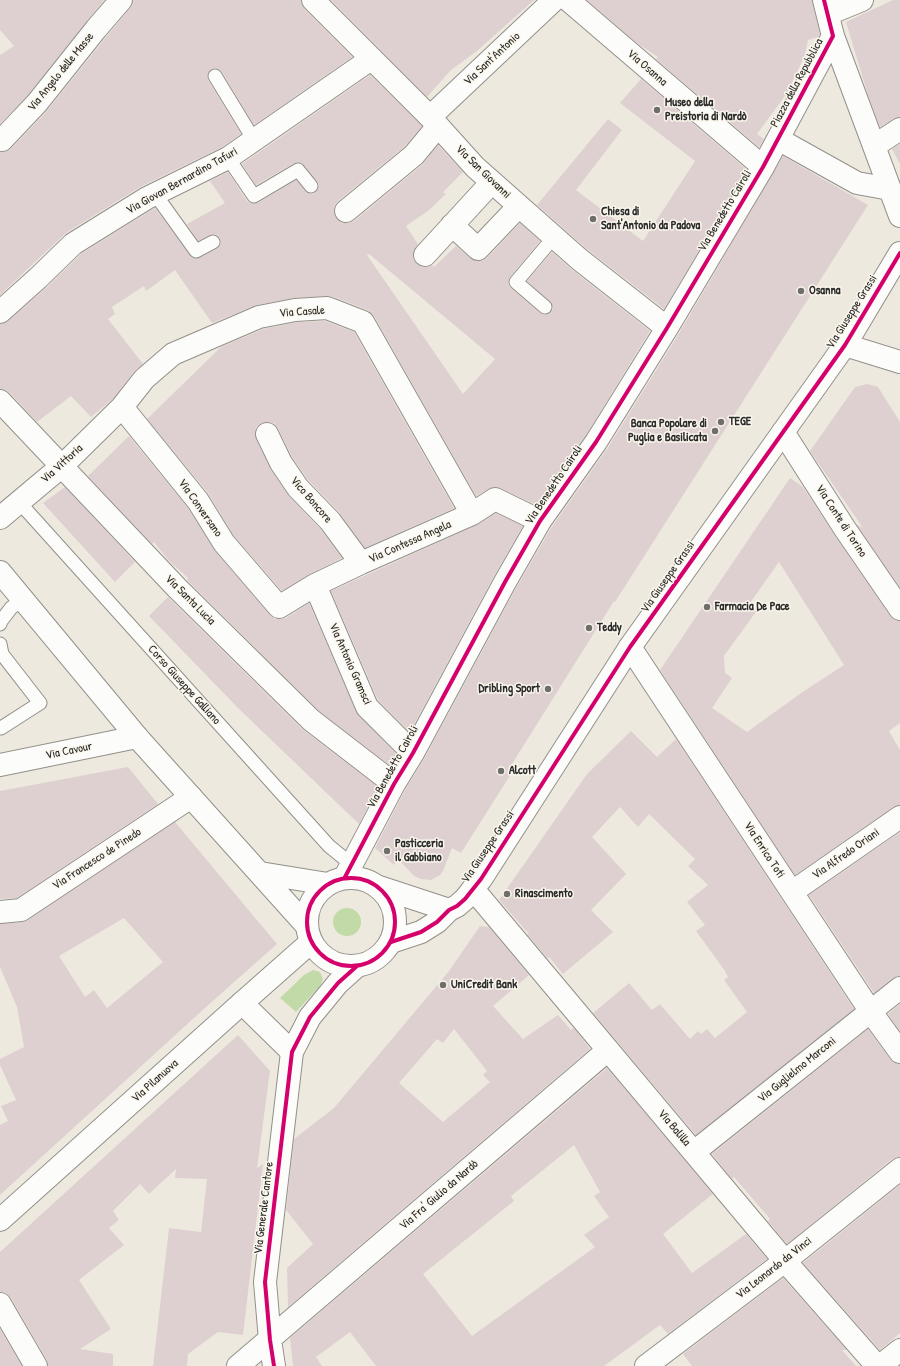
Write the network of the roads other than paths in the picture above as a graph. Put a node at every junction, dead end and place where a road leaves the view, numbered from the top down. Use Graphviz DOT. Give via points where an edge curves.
graph roads {
  1 [pos="121,0"];
  2 [pos="313,0"];
  3 [pos="554,0"];
  4 [pos="568,0"];
  5 [pos="862,0"];
  6 [pos="826,7"];
  7 [pos="833,36"];
  8 [pos="371,59"];
  9 [pos="216,76"];
  10 [pos="434,122"];
  11 [pos="900,129"];
  12 [pos="0,138"];
  13 [pos="778,139"];
  14 [pos="254,140"];
  15 [pos="874,146"];
  16 [pos="228,158"];
  17 [pos="763,167"];
  18 [pos="492,182"];
  19 [pos="311,186"];
  20 [pos="890,189"];
  21 [pos="155,194"];
  22 [pos="519,206"];
  23 [pos="346,211"];
  24 [pos="900,216"];
  25 [pos="452,225"];
  26 [pos="554,237"];
  27 [pos="213,242"];
  28 [pos="900,253"];
  29 [pos="425,255"];
  30 [pos="545,307"];
  31 [pos="0,312"];
  32 [pos="667,328"];
  33 [pos="845,345"];
  34 [pos="900,362"];
  35 [pos="0,401"];
  36 [pos="122,407"];
  37 [pos="783,432"];
  38 [pos="267,434"];
  39 [pos="62,466"];
  40 [pos="19,502"];
  41 [pos="472,514"];
  42 [pos="0,518"];
  43 [pos="540,521"];
  44 [pos="361,563"];
  45 [pos="0,572"];
  46 [pos="315,586"];
  47 [pos="23,599"];
  48 [pos="279,607"];
  49 [pos="900,609"];
  50 [pos="0,624"];
  51 [pos="0,644"];
  52 [pos="630,647"];
  53 [pos="1,728"];
  54 [pos="137,737"];
  55 [pos="413,753"];
  56 [pos="0,765"];
  57 [pos="394,784"];
  58 [pos="191,797"];
  59 [pos="900,817"];
  60 [pos="260,873"];
  61 [pos="342,875"];
  62 [pos="379,887"];
  63 [pos="473,889"];
  64 [pos="792,892"];
  65 [pos="449,910"];
  66 [pos="0,912"];
  67 [pos="309,934"];
  68 [pos="391,942"];
  69 [pos="357,966"];
  70 [pos="900,988"];
  71 [pos="242,1003"];
  72 [pos="870,1012"];
  73 [pos="608,1050"];
  74 [pos="292,1052"];
  75 [pos="900,1052"];
  76 [pos="694,1152"];
  77 [pos="900,1169"];
  78 [pos="0,1220"];
  79 [pos="785,1261"];
  80 [pos="0,1304"];
  81 [pos="270,1340"];
  82 [pos="900,1350"];
  83 [pos="36,1366"];
  84 [pos="238,1366"];
  85 [pos="274,1366"];
  86 [pos="646,1366"];
  87 [pos="879,1366"];
  1 -- 12 [label="street, Via Angelo delle Masse" via="37,103 2,140"];
  2 -- 8 [label="street, Via San Giovanni"];
  3 -- 10 [label="street, Via Sant'Antonio"];
  4 -- 17 [label="street, Via Osanna"];
  5 -- 6 [label="street"];
  6 -- 7 [label="street"];
  7 -- 13 [label="street, Piazza della Repubblica"];
  7 -- 15 [label="street, Piazza della Repubblica"];
  8 -- 10 [label="street, Via San Giovanni"];
  8 -- 14 [label="street, Via Giovan Bernardino Tafuri"];
  9 -- 14 [label="lane"];
  10 -- 18 [label="street, Via San Giovanni"];
  10 -- 23 [label="street, Via Sant'Antonio" via="414,155"];
  11 -- 15 [label="street"];
  13 -- 17 [label="street, Via Benedetto Cairoli"];
  13 -- 20 [label="street, Piazza della Repubblica" via="857,183"];
  14 -- 16 [label="street, Via Giovan Bernardino Tafuri"];
  15 -- 20 [label="street, Piazza della Repubblica"];
  16 -- 19 [label="lane" via="254,196 298,170"];
  16 -- 21 [label="street, Via Giovan Bernardino Tafuri"];
  17 -- 32 [label="street, Via Benedetto Cairoli"];
  18 -- 22 [label="street, Via San Giovanni"];
  18 -- 25 [label="street"];
  20 -- 24 [label="street, Piazza della Repubblica"];
  21 -- 27 [label="lane" via="196,251"];
  21 -- 31 [label="street, Via Giovan Bernardino Tafuri" via="73,244"];
  22 -- 25 [label="street" via="478,249"];
  22 -- 26 [label="street, Via San Giovanni"];
  25 -- 29 [label="street"];
  26 -- 30 [label="lane" via="516,282"];
  26 -- 32 [label="street, Via San Giovanni"];
  28 -- 33 [label="street, Via Giuseppe Grassi"];
  32 -- 43 [label="street, Via Benedetto Cairoli" via="596,442"];
  33 -- 34 [label="street"];
  33 -- 37 [label="street, Via Giuseppe Grassi"];
  35 -- 39 [label="street, Via Santa Lucia"];
  36 -- 39 [label="street, Via Vittoria"];
  36 -- 41 [label="street, Via Casale" via="144,379 174,354 259,317 295,310 327,308 363,322"];
  36 -- 48 [label="street, Via Conversano" via="198,501 224,543"];
  37 -- 49 [label="street, Via Conte di Torino" via="845,530"];
  37 -- 52 [label="street, Via Giuseppe Grassi"];
  38 -- 44 [label="street, Vico Boncore" via="281,463 298,488 330,521"];
  39 -- 40 [label="street, Via Vittoria"];
  39 -- 57 [label="street, Via Santa Lucia" via="177,588 311,720"];
  40 -- 42 [label="street, Via Vittoria"];
  40 -- 61 [label="lane, Corso Giuseppe Galliano" via="329,846"];
  41 -- 43 [label="street, Via Contessa Angela" via="495,499"];
  41 -- 44 [label="street, Via Contessa Angela"];
  43 -- 55 [label="street, Via Benedetto Cairoli"];
  44 -- 46 [label="street, Via Contessa Angela"];
  45 -- 47 [label="street"];
  46 -- 48 [label="street, Via Contessa Angela"];
  46 -- 55 [label="street, Via Antonio Gramsci" via="367,707"];
  47 -- 50 [label="lane" via="11,608"];
  47 -- 54 [label="street"];
  51 -- 53 [label="lane" via="2,654 40,703"];
  52 -- 63 [label="street, Via Giuseppe Grassi"];
  52 -- 64 [label="street, Via Enrico Toti"];
  54 -- 56 [label="street, Via Cavour"];
  54 -- 58 [label="street"];
  55 -- 57 [label="street, Via Benedetto Cairoli"];
  57 -- 61 [label="street, Via Benedetto Cairoli"];
  58 -- 60 [label="street"];
  58 -- 66 [label="street, Via Francesco de Pinedo" via="21,910"];
  59 -- 64 [label="street, Via Alfredo Oriani"];
  60 -- 61 [label="street"];
  60 -- 67 [label="street"];
  61 -- 62 [label="street" via="369,881"];
  61 -- 67 [label="street" via="318,892 312,901 307,913"];
  62 -- 65 [label="street"];
  62 -- 68 [label="street" via="389,899 395,913 395,928"];
  63 -- 65 [label="street, Via Giuseppe Grassi" via="465,899"];
  63 -- 73 [label="street, Via Balilla"];
  64 -- 72 [label="street, Via Enrico Toti"];
  65 -- 68 [label="street, Via Giuseppe Grassi" via="438,922 421,932"];
  67 -- 69 [label="street" via="319,954 331,962"];
  67 -- 71 [label="street, Via Pilanuova"];
  68 -- 69 [label="street" via="382,954 371,962"];
  69 -- 74 [label="street, Via Generale Cantore" via="338,983 310,1016"];
  70 -- 72 [label="street, Via Guglielmo Marconi"];
  71 -- 74 [label="street"];
  71 -- 78 [label="street, Via Pilanuova"];
  72 -- 75 [label="street, Via Enrico Toti"];
  72 -- 76 [label="street, Via Guglielmo Marconi"];
  73 -- 76 [label="street, Via Balilla"];
  73 -- 81 [label="street, Via Fra' Giulio da Nardò"];
  74 -- 81 [label="street, Via Generale Cantore" via="265,1282"];
  76 -- 79 [label="street, Via Balilla"];
  77 -- 79 [label="street, Via Leonardo da Vinci"];
  79 -- 86 [label="street, Via Leonardo da Vinci"];
  79 -- 87 [label="street, Via Balilla"];
  80 -- 83 [label="street"];
  81 -- 84 [label="street, Via Fra' Giulio da Nardò"];
  81 -- 85 [label="street, Via Generale Cantore"];
  82 -- 87 [label="street"];
}
